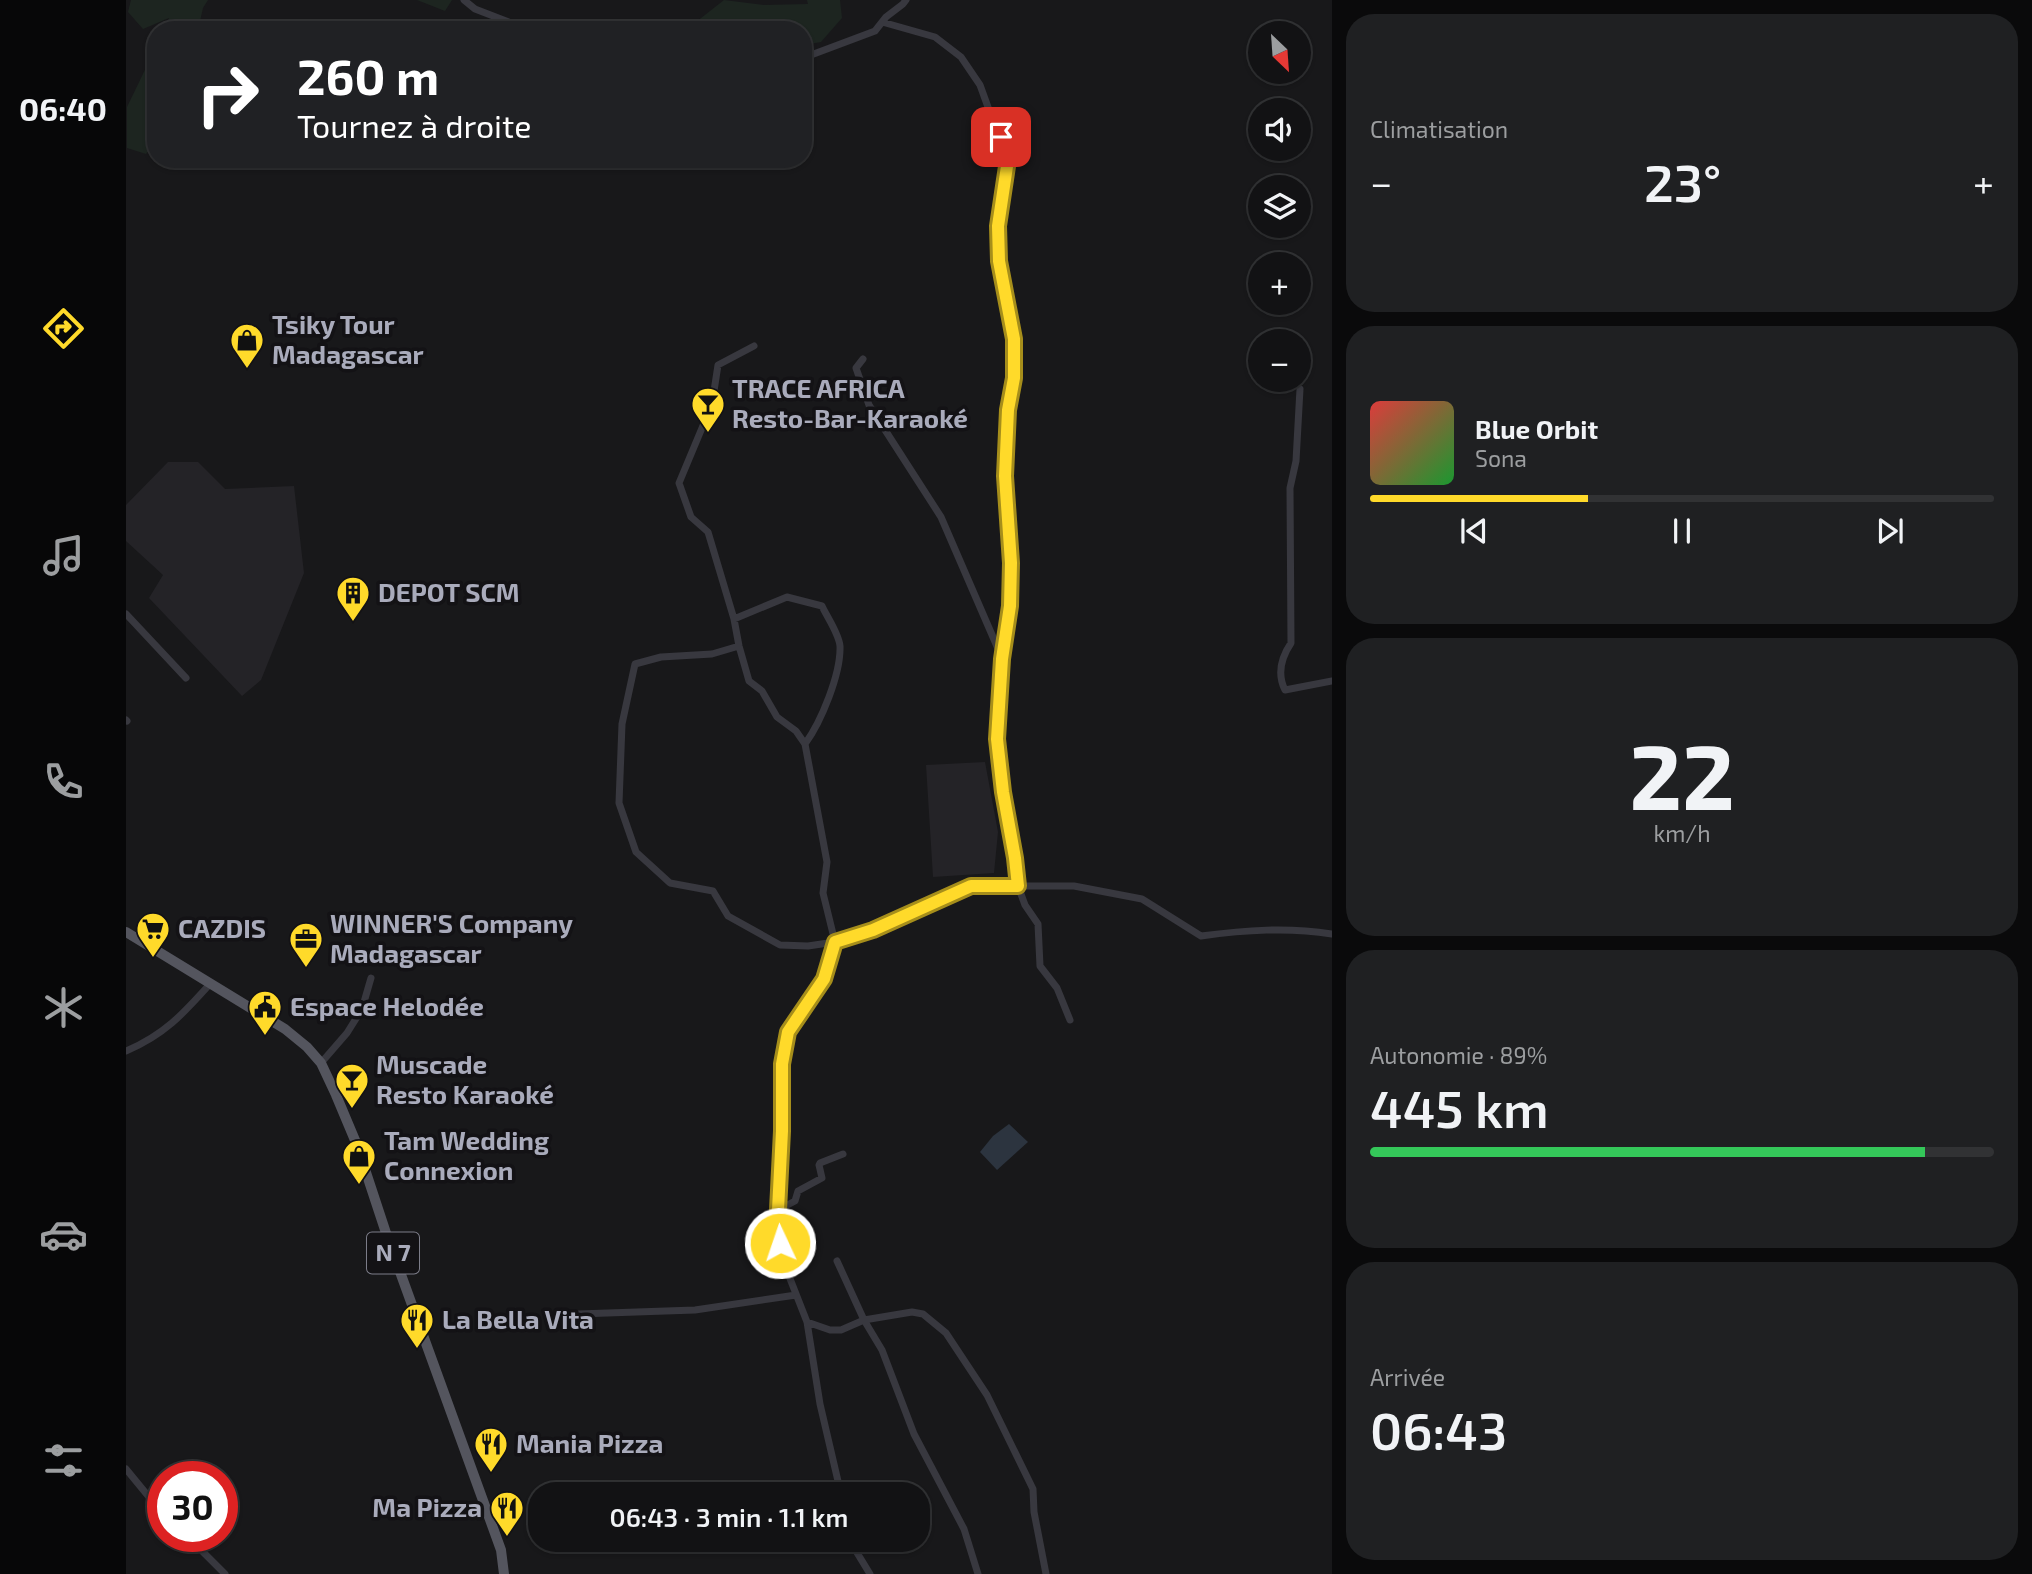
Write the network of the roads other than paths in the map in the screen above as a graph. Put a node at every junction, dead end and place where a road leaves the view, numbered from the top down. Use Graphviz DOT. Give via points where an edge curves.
graph roads {
  1 [pos="464,0"];
  2 [pos="906,0"];
  3 [pos="506,21"];
  4 [pos="882,22"];
  5 [pos="812,55"];
  6 [pos="754,346"];
  7 [pos="863,359"];
  8 [pos="1300,392"];
  9 [pos="126,614"];
  10 [pos="734,619"];
  11 [pos="739,646"];
  12 [pos="1002,659"];
  13 [pos="186,678"];
  14 [pos="1332,681"];
  15 [pos="805,744"];
  16 [pos="1018,886"];
  17 [pos="126,932"];
  18 [pos="1332,934"];
  19 [pos="835,942"];
  20 [pos="371,978"];
  21 [pos="209,985"];
  22 [pos="1070,1020"];
  23 [pos="126,1051"];
  24 [pos="321,1063"];
  25 [pos="844,1154"];
  26 [pos="778,1210"];
  27 [pos="837,1262"];
  28 [pos="796,1295"];
  29 [pos="578,1314"];
  30 [pos="863,1320"];
  31 [pos="807,1322"];
  32 [pos="126,1469"];
  33 [pos="838,1482"];
  34 [pos="147,1495"];
  35 [pos="203,1552"];
  36 [pos="857,1552"];
  37 [pos="225,1574"];
  38 [pos="504,1574"];
  39 [pos="870,1574"];
  40 [pos="978,1574"];
  41 [pos="1046,1574"];
  1 -- 3 [label="street"];
  2 -- 4 [label="street"];
  4 -- 5 [label="street" via="874,31"];
  4 -- 12 [label="street" via="935,37 961,57 979,85 1009,153 998,226 999,261 1014,339 1005,476 1010,606"];
  6 -- 10 [label="street" via="718,365 712,404 679,483 691,517 708,532"];
  7 -- 12 [label="street" via="856,368 869,405 941,517"];
  8 -- 14 [label="street" via="1290,488 1291,643 1282,664 1281,682 1284,690"];
  9 -- 13 [label="street"];
  10 -- 11 [label="street"];
  10 -- 15 [label="street" via="787,597 822,606 840,645 834,682 816,729"];
  11 -- 15 [label="street" via="749,681 762,691 776,717"];
  11 -- 19 [label="street" via="635,664 622,724 619,803 636,852 670,883 713,891 728,916 780,945"];
  12 -- 16 [label="street" via="997,739"];
  15 -- 19 [label="street" via="827,862 823,893"];
  16 -- 18 [label="street" via="1074,886 1142,899 1201,936 1245,930"];
  16 -- 19 [label="street" via="971,886"];
  16 -- 22 [label="street" via="1024,905 1038,924 1040,966 1057,988"];
  17 -- 21 [label="main road, N 7"];
  19 -- 26 [label="street" via="824,979 788,1032 782,1064"];
  20 -- 24 [label="street" via="362,1009"];
  21 -- 23 [label="street" via="176,1022"];
  21 -- 24 [label="main road, N 7" via="285,1029"];
  24 -- 38 [label="main road, N 7" via="357,1145 501,1550"];
  25 -- 26 [label="street" via="820,1163 822,1178 798,1191 795,1201"];
  26 -- 28 [label="street" via="780,1243"];
  27 -- 30 [label="street"];
  28 -- 29 [label="street" via="695,1310"];
  28 -- 31 [label="street"];
  30 -- 31 [label="street" via="830,1330"];
  30 -- 40 [label="street" via="883,1350 914,1434 964,1529"];
  30 -- 41 [label="street" via="912,1312 923,1314 946,1333 987,1395 1033,1489"];
  31 -- 33 [label="street"];
  32 -- 34 [label="street"];
  35 -- 37 [label="street"];
  36 -- 39 [label="street"];
}
